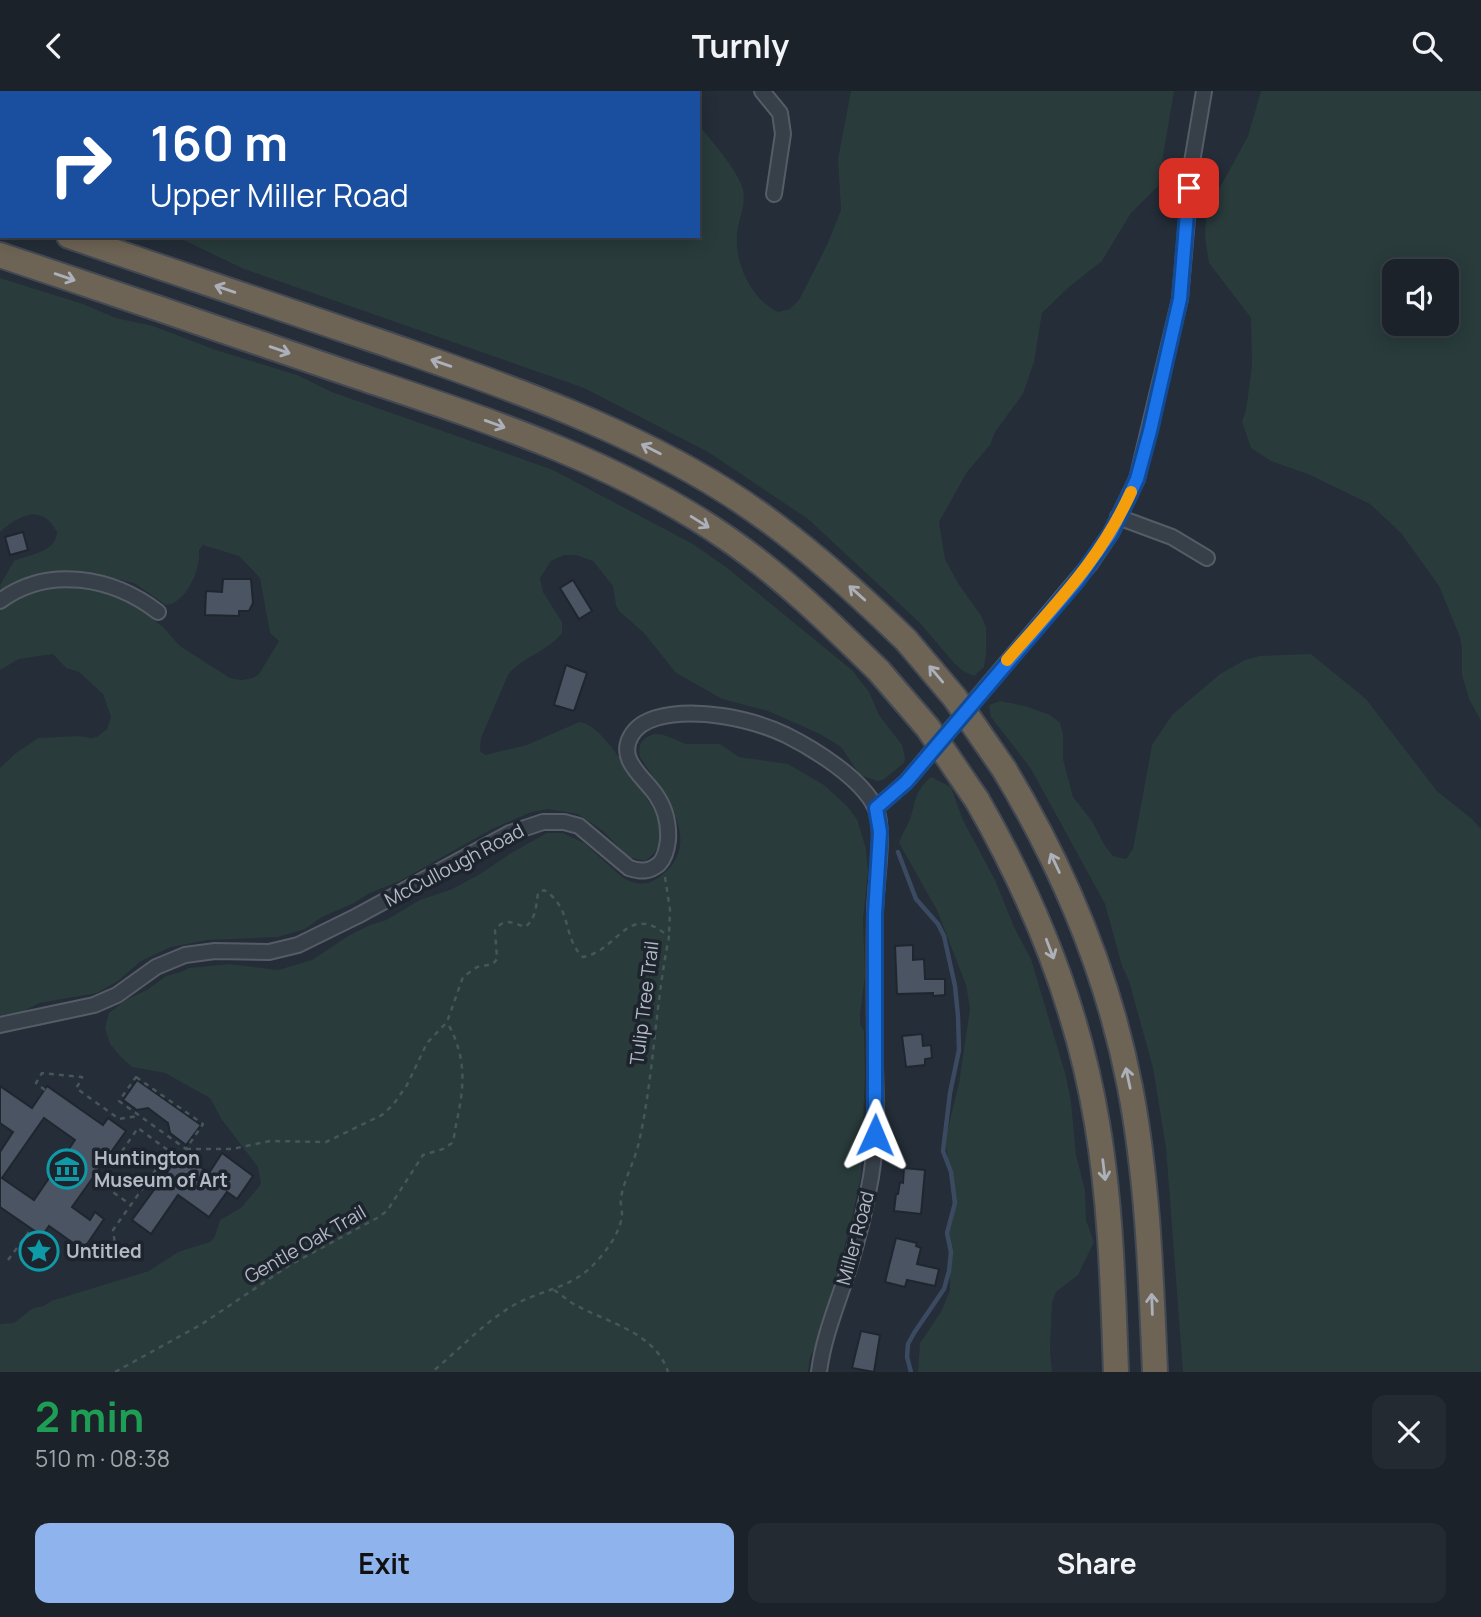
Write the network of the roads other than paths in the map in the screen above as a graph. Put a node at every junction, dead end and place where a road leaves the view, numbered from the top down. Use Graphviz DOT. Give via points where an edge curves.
graph roads {
  1 [pos="762,91"];
  2 [pos="1203,91"];
  3 [pos="774,194"];
  4 [pos="75,238"];
  5 [pos="0,255"];
  6 [pos="1118,517"];
  7 [pos="1207,558"];
  8 [pos="0,601"];
  9 [pos="158,612"];
  10 [pos="876,808"];
  11 [pos="0,1025"];
  12 [pos="819,1372"];
  13 [pos="1116,1372"];
  14 [pos="1154,1372"];
  1 -- 3 [label="street" via="780,113 783,134"];
  2 -- 6 [label="street" via="1180,299 1137,479"];
  14 -- 4 [label="highway, one-way, bridge" via="1144,1185 1120,1042 1105,991 1070,897 1004,769 955,698 906,641 774,524 695,473 619,433 491,380"];
  5 -- 13 [label="highway, one-way, bridge" via="498,425 621,477 728,539 818,612 879,671 928,728 977,800 1043,930 1060,975 1088,1075 1100,1145 1109,1216"];
  6 -- 7 [label="street" via="1172,537"];
  6 -- 10 [label="street" via="1077,581 906,782"];
  8 -- 9 [label="street" via="23,587 78,578 111,585"];
  10 -- 11 [label="street, McCullough Road" via="848,777 814,750 781,733 708,716 656,718 634,731 627,747 632,765 656,795 667,823 666,853 650,870 629,868 579,826 543,822 510,833 299,945 186,955 156,967 94,1005"];
  10 -- 12 [label="street, Miller Road" via="880,832 873,1158 862,1222"];
}
